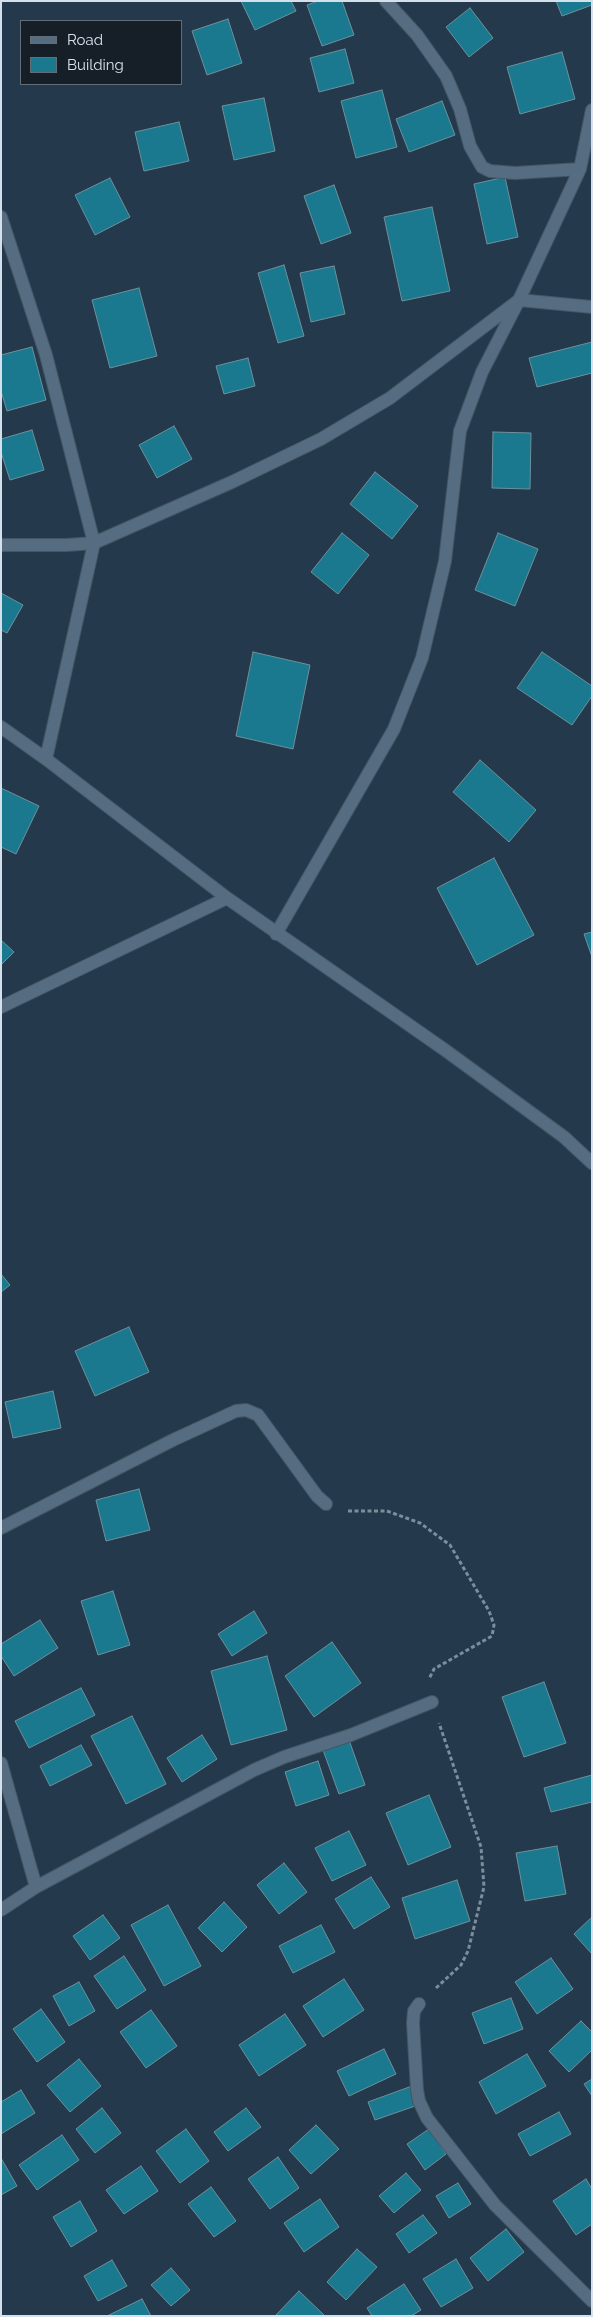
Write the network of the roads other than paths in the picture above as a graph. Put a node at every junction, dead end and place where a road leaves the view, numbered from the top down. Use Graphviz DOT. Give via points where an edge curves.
graph roads {
  1 [pos="386,1"];
  2 [pos="592,110"];
  3 [pos="580,169"];
  4 [pos="1,218"];
  5 [pos="519,300"];
  6 [pos="592,307"];
  7 [pos="94,543"];
  8 [pos="1,545"];
  9 [pos="1,727"];
  10 [pos="46,759"];
  11 [pos="227,898"];
  12 [pos="276,934"];
  13 [pos="1,1006"];
  14 [pos="592,1163"];
  15 [pos="326,1504"];
  16 [pos="1,1528"];
  17 [pos="432,1702"];
  18 [pos="1,1763"];
  19 [pos="36,1887"];
  20 [pos="1,1910"];
  21 [pos="419,2004"];
  22 [pos="592,2302"];
  1 -- 3 [label="street" via="417,35 446,76 460,109 470,146 482,167 490,171 515,173"];
  2 -- 3 [label="street"];
  3 -- 5 [label="street"];
  4 -- 7 [label="street" via="46,355"];
  5 -- 6 [label="street"];
  5 -- 7 [label="street" via="390,398 321,439"];
  5 -- 12 [label="street" via="482,372 460,431 445,561 422,658 394,729"];
  7 -- 8 [label="street"];
  7 -- 10 [label="street"];
  9 -- 10 [label="street"];
  10 -- 11 [label="street"];
  11 -- 12 [label="street"];
  11 -- 13 [label="street"];
  12 -- 14 [label="street" via="493,1085 564,1137"];
  15 -- 16 [label="street" via="258,1415 246,1410 236,1411 172,1440"];
  17 -- 19 [label="street" via="254,1770"];
  18 -- 19 [label="street"];
  19 -- 20 [label="street"];
  21 -- 22 [label="street" via="413,2023 417,2090 427,2118 495,2205"];
}
